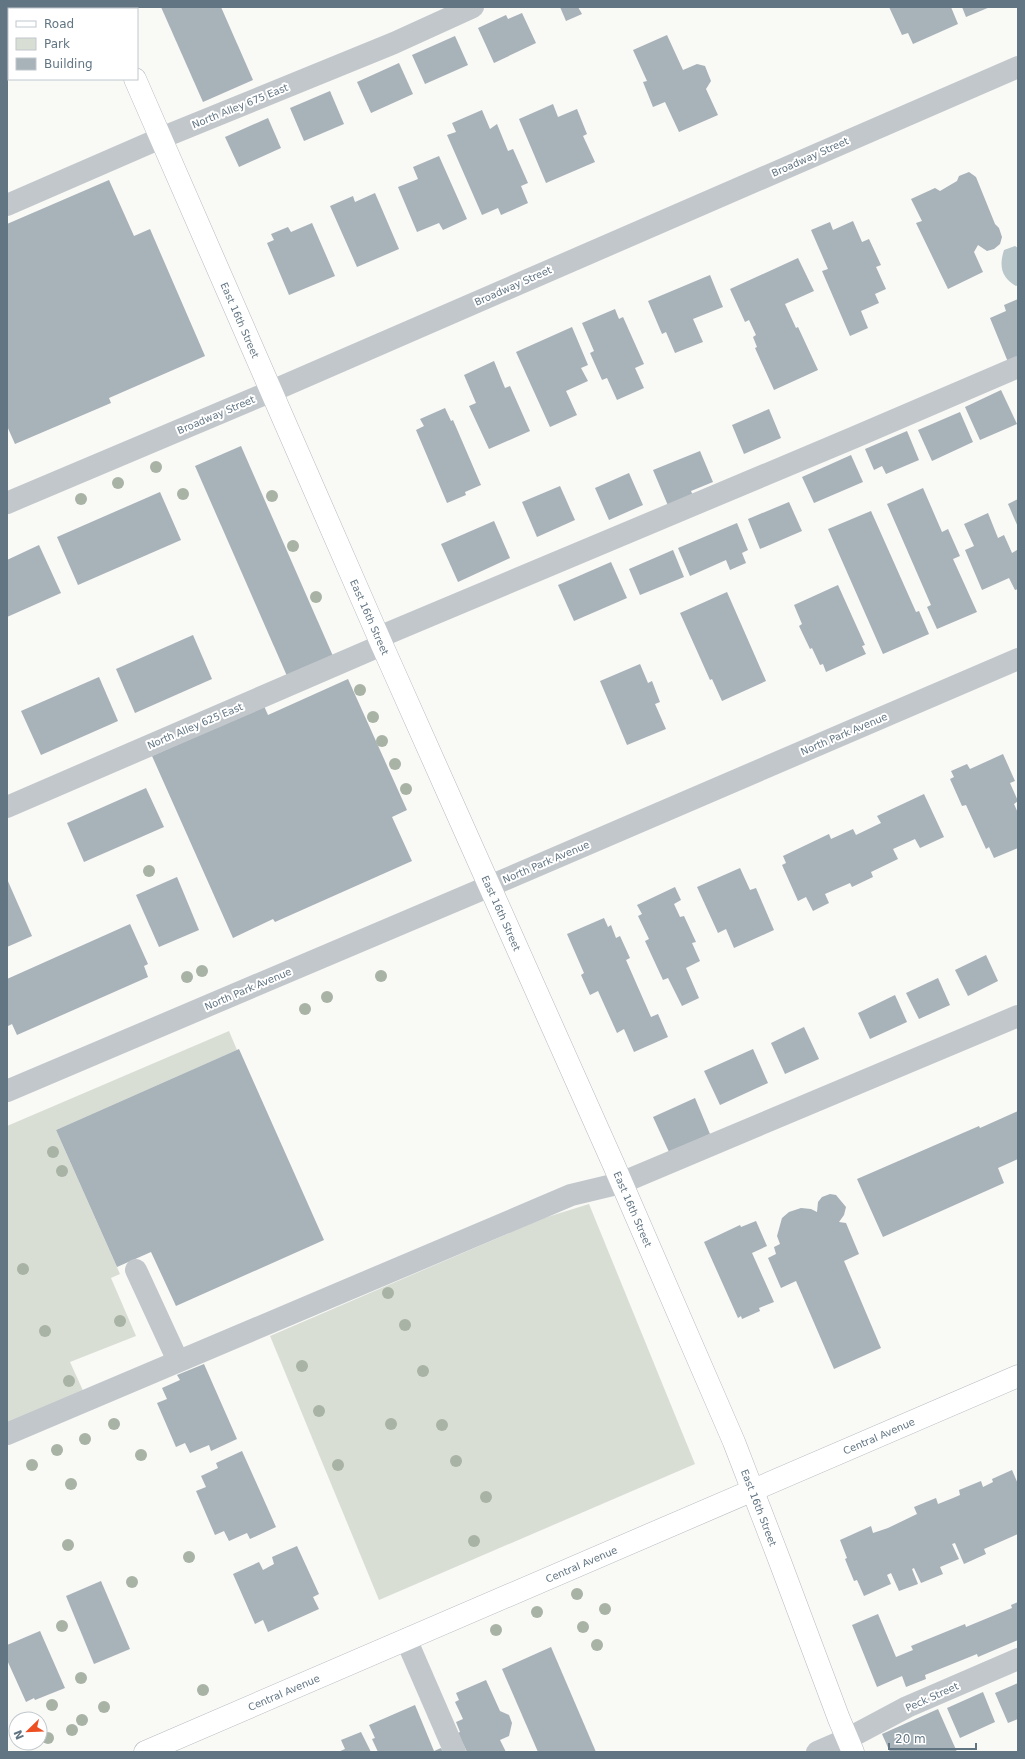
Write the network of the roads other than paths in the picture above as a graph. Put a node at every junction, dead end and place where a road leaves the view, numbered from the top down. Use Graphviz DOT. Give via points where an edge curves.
graph roads {
  1 [pos="473,7"];
  2 [pos="1018,67"];
  3 [pos="135,80"];
  4 [pos="161,138"];
  5 [pos="7,205"];
  6 [pos="1018,367"];
  7 [pos="272,391"];
  8 [pos="8,500"];
  9 [pos="381,641"];
  10 [pos="1018,659"];
  11 [pos="7,806"];
  12 [pos="490,886"];
  13 [pos="1018,1016"];
  14 [pos="8,1089"];
  15 [pos="621,1183"];
  16 [pos="136,1270"];
  17 [pos="178,1361"];
  18 [pos="1018,1376"];
  19 [pos="7,1434"];
  20 [pos="753,1489"];
  21 [pos="406,1639"];
  22 [pos="1018,1659"];
  23 [pos="850,1745"];
  24 [pos="145,1752"];
  25 [pos="455,1752"];
  26 [pos="817,1752"];
  1 -- 4 [label="street, North Alley 675 East" via="394,43"];
  2 -- 7 [label="street, Broadway Street"];
  3 -- 4 [label="main road, East 16th Street"];
  4 -- 5 [label="street, North Alley 675 East"];
  4 -- 7 [label="main road, East 16th Street"];
  6 -- 9 [label="street, North Alley 625 East"];
  7 -- 8 [label="street, Broadway Street"];
  7 -- 9 [label="main road, East 16th Street"];
  9 -- 11 [label="street, North Alley 625 East"];
  9 -- 12 [label="main road, East 16th Street"];
  10 -- 12 [label="street, North Park Avenue"];
  12 -- 14 [label="street, North Park Avenue"];
  12 -- 15 [label="main road, East 16th Street"];
  13 -- 15 [label="street"];
  15 -- 17 [label="street" via="571,1195"];
  15 -- 20 [label="main road, East 16th Street"];
  16 -- 17 [label="street"];
  17 -- 19 [label="street"];
  18 -- 20 [label="main road, Central Avenue"];
  20 -- 21 [label="main road, Central Avenue"];
  20 -- 23 [label="main road, East 16th Street"];
  21 -- 24 [label="main road, Central Avenue"];
  21 -- 25 [label="street"];
  22 -- 23 [label="street, Peck Street" via="907,1707"];
  23 -- 26 [label="street, Peck Street"];
}
